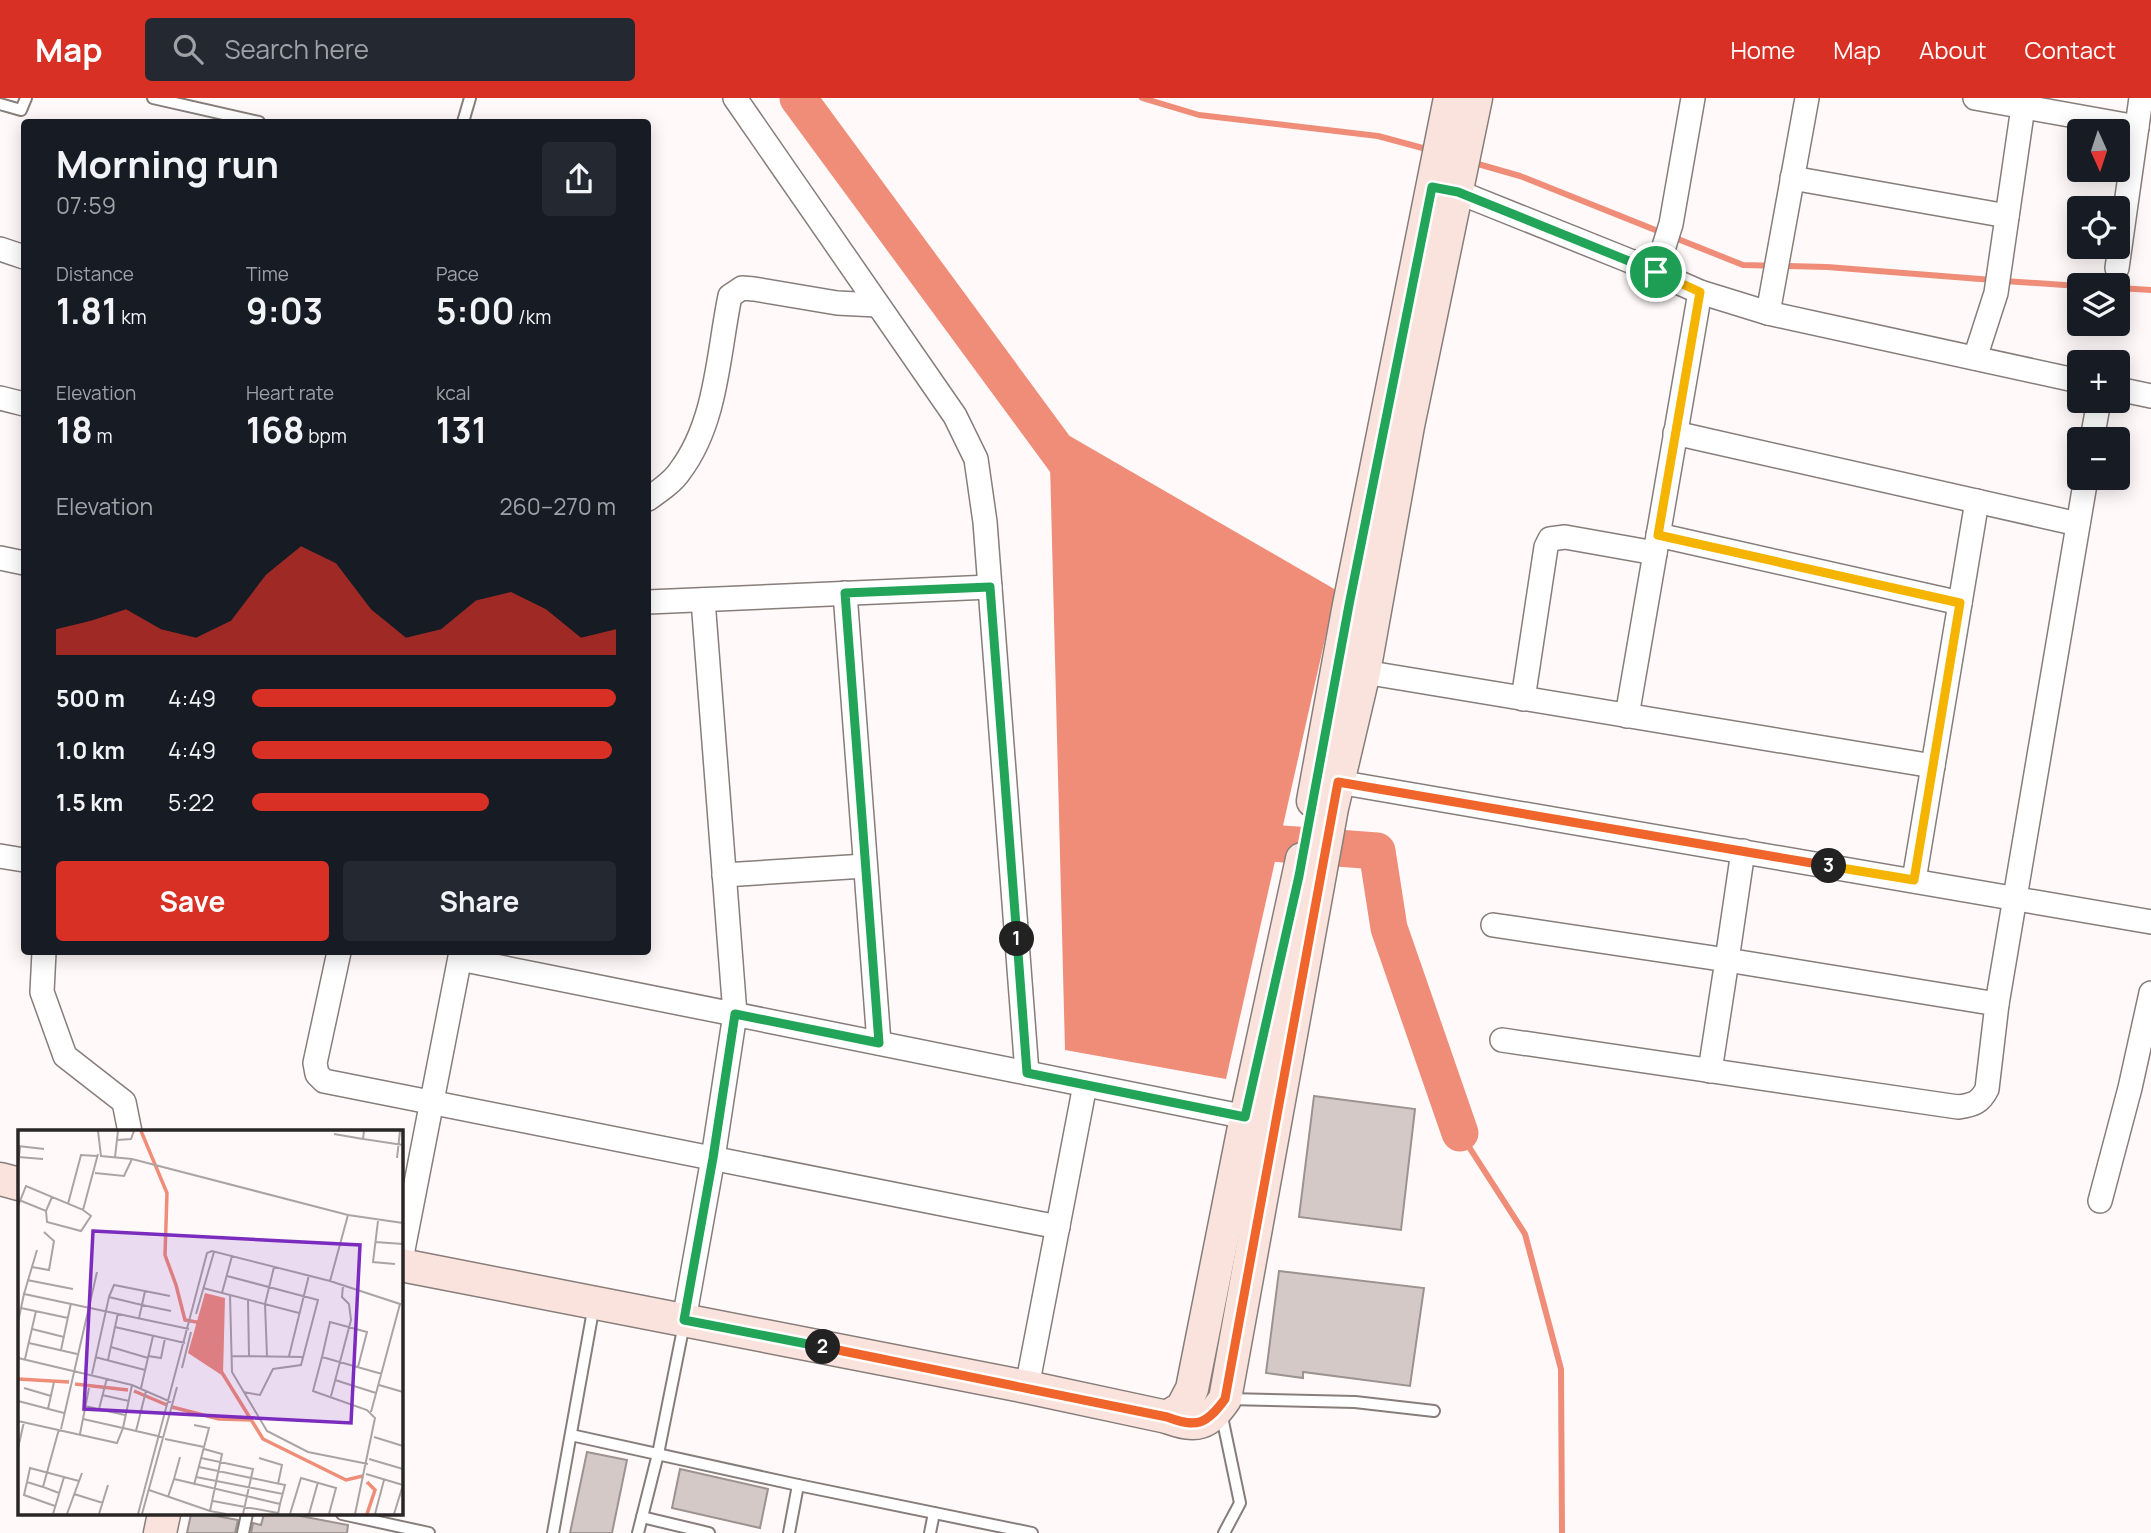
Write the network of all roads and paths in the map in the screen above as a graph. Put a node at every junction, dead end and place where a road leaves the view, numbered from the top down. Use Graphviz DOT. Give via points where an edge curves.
graph roads {
  1 [pos="26,98"];
  2 [pos="153,98"];
  3 [pos="470,98"];
  4 [pos="735,98"];
  5 [pos="1450,98"];
  6 [pos="1476,98"];
  7 [pos="1693,98"];
  8 [pos="1807,98"];
  9 [pos="1975,98"];
  10 [pos="2141,98"];
  11 [pos="0,104"];
  12 [pos="2023,107"];
  13 [pos="246,119"];
  14 [pos="464,119"];
  15 [pos="2137,127"];
  16 [pos="1449,168"];
  17 [pos="1792,178"];
  18 [pos="2007,216"];
  19 [pos="0,249"];
  20 [pos="21,256"];
  21 [pos="2117,268"];
  22 [pos="1656,272"];
  23 [pos="1700,292"];
  24 [pos="877,305"];
  25 [pos="1768,313"];
  26 [pos="1975,358"];
  27 [pos="2067,378"];
  28 [pos="2130,392"];
  29 [pos="2151,396"];
  30 [pos="0,398"];
  31 [pos="21,403"];
  32 [pos="1675,433"];
  33 [pos="2084,490"];
  34 [pos="651,496"];
  35 [pos="1977,501"];
  36 [pos="2078,524"];
  37 [pos="1657,544"];
  38 [pos="0,558"];
  39 [pos="21,562"];
  40 [pos="990,587"];
  41 [pos="845,593"];
  42 [pos="703,600"];
  43 [pos="651,602"];
  44 [pos="1960,603"];
  45 [pos="1364,672"];
  46 [pos="1523,699"];
  47 [pos="1628,716"];
  48 [pos="1933,766"];
  49 [pos="1338,782"];
  50 [pos="1743,851"];
  51 [pos="0,856"];
  52 [pos="21,860"];
  53 [pos="866,866"];
  54 [pos="724,875"];
  55 [pos="1914,880"];
  56 [pos="2014,898"];
  57 [pos="2151,922"];
  58 [pos="1493,925"];
  59 [pos="44,955"];
  60 [pos="338,955"];
  61 [pos="461,956"];
  62 [pos="1727,960"];
  63 [pos="2151,993"];
  64 [pos="1997,1004"];
  65 [pos="735,1014"];
  66 [pos="1502,1041"];
  67 [pos="879,1043"];
  68 [pos="1710,1071"];
  69 [pos="1027,1073"];
  70 [pos="1085,1085"];
  71 [pos="432,1102"];
  72 [pos="1245,1117"];
  73 [pos="130,1130"];
  74 [pos="713,1158"];
  75 [pos="0,1179"];
  76 [pos="18,1184"];
  77 [pos="2100,1201"];
  78 [pos="1058,1227"];
  79 [pos="402,1258"];
  80 [pos="402,1263"];
  81 [pos="595,1303"];
  82 [pos="684,1320"];
  83 [pos="1027,1387"];
  84 [pos="1222,1402"];
  85 [pos="1434,1411"];
  86 [pos="1167,1417"];
  87 [pos="571,1434"];
  88 [pos="658,1454"];
  89 [pos="798,1485"];
  90 [pos="934,1513"];
  91 [pos="351,1516"];
  92 [pos="642,1517"];
  93 [pos="996,1529"];
  94 [pos="429,1533"];
  95 [pos="553,1533"];
  96 [pos="638,1533"];
  97 [pos="709,1533"];
  98 [pos="789,1533"];
  99 [pos="930,1533"];
  100 [pos="1032,1533"];
  101 [pos="1224,1533"];
  1 -- 11 [label="lane" via="22,110"];
  2 -- 13 [label="lane"];
  3 -- 14 [label="lane"];
  4 -- 24 [label="street"];
  5 -- 16 [label="street"];
  6 -- 16 [label="street"];
  7 -- 22 [label="street" via="1669,233"];
  8 -- 17 [label="street"];
  9 -- 12 [label="street"];
  10 -- 15 [label="street"];
  12 -- 15 [label="street"];
  12 -- 18 [label="street"];
  15 -- 21 [label="street"];
  16 -- 22 [label="street"];
  16 -- 45 [label="street"];
  16 -- 72 [label="street" via="1349,605 1299,876"];
  17 -- 18 [label="street"];
  17 -- 25 [label="street"];
  18 -- 26 [label="street" via="1997,282"];
  19 -- 20 [label="street"];
  22 -- 23 [label="street"];
  23 -- 25 [label="street"];
  23 -- 32 [label="street"];
  24 -- 34 [label="street" via="742,288 730,296 708,412 697,442 679,473"];
  24 -- 40 [label="street" via="955,416 976,459"];
  25 -- 26 [label="street"];
  26 -- 27 [label="street"];
  28 -- 29 [label="street"];
  30 -- 31 [label="street"];
  32 -- 35 [label="street"];
  32 -- 37 [label="street"];
  33 -- 36 [label="street"];
  35 -- 36 [label="street"];
  35 -- 44 [label="street"];
  36 -- 56 [label="street"];
  37 -- 44 [label="street"];
  37 -- 46 [label="street" via="1550,539"];
  37 -- 47 [label="street"];
  38 -- 39 [label="street"];
  40 -- 41 [label="street"];
  40 -- 69 [label="street"];
  41 -- 42 [label="street"];
  41 -- 53 [label="street"];
  42 -- 43 [label="street"];
  42 -- 54 [label="street"];
  44 -- 48 [label="street"];
  45 -- 46 [label="street"];
  45 -- 49 [label="street"];
  46 -- 47 [label="street"];
  47 -- 48 [label="street"];
  48 -- 55 [label="street"];
  49 -- 50 [label="street"];
  49 -- 84 [label="street"];
  50 -- 55 [label="street"];
  50 -- 62 [label="street"];
  51 -- 52 [label="street"];
  53 -- 54 [label="street"];
  53 -- 67 [label="street"];
  54 -- 65 [label="street"];
  55 -- 56 [label="street"];
  56 -- 57 [label="street"];
  56 -- 64 [label="street"];
  58 -- 62 [label="street"];
  59 -- 73 [label="street" via="43,992 65,1056 124,1102"];
  60 -- 71 [label="street" via="317,1074 324,1081"];
  61 -- 65 [label="street"];
  61 -- 71 [label="street"];
  62 -- 64 [label="street"];
  62 -- 68 [label="street"];
  63 -- 77 [label="street"];
  64 -- 68 [label="street" via="1987,1089 1982,1100 1972,1106"];
  65 -- 67 [label="street"];
  65 -- 74 [label="street"];
  66 -- 68 [label="street"];
  67 -- 69 [label="street"];
  69 -- 70 [label="street"];
  70 -- 72 [label="street"];
  70 -- 78 [label="street"];
  71 -- 74 [label="street"];
  71 -- 79 [label="street"];
  72 -- 86 [label="street" via="1192,1389 1182,1408"];
  74 -- 78 [label="street"];
  74 -- 82 [label="street"];
  75 -- 76 [label="street"];
  78 -- 83 [label="street"];
  80 -- 81 [label="street"];
  81 -- 82 [label="street"];
  81 -- 87 [label="lane"];
  82 -- 83 [label="street"];
  82 -- 88 [label="lane"];
  83 -- 86 [label="street"];
  84 -- 85 [label="lane" via="1355,1402"];
  84 -- 86 [label="street" via="1213,1416 1200,1423"];
  84 -- 101 [label="lane" via="1240,1503"];
  87 -- 88 [label="lane"];
  87 -- 95 [label="lane"];
  88 -- 89 [label="lane"];
  88 -- 92 [label="lane"];
  89 -- 90 [label="lane"];
  89 -- 98 [label="lane"];
  90 -- 93 [label="lane"];
  90 -- 99 [label="lane"];
  91 -- 94 [label="lane"];
  92 -- 96 [label="lane"];
  92 -- 97 [label="lane"];
  93 -- 100 [label="lane"];
}
